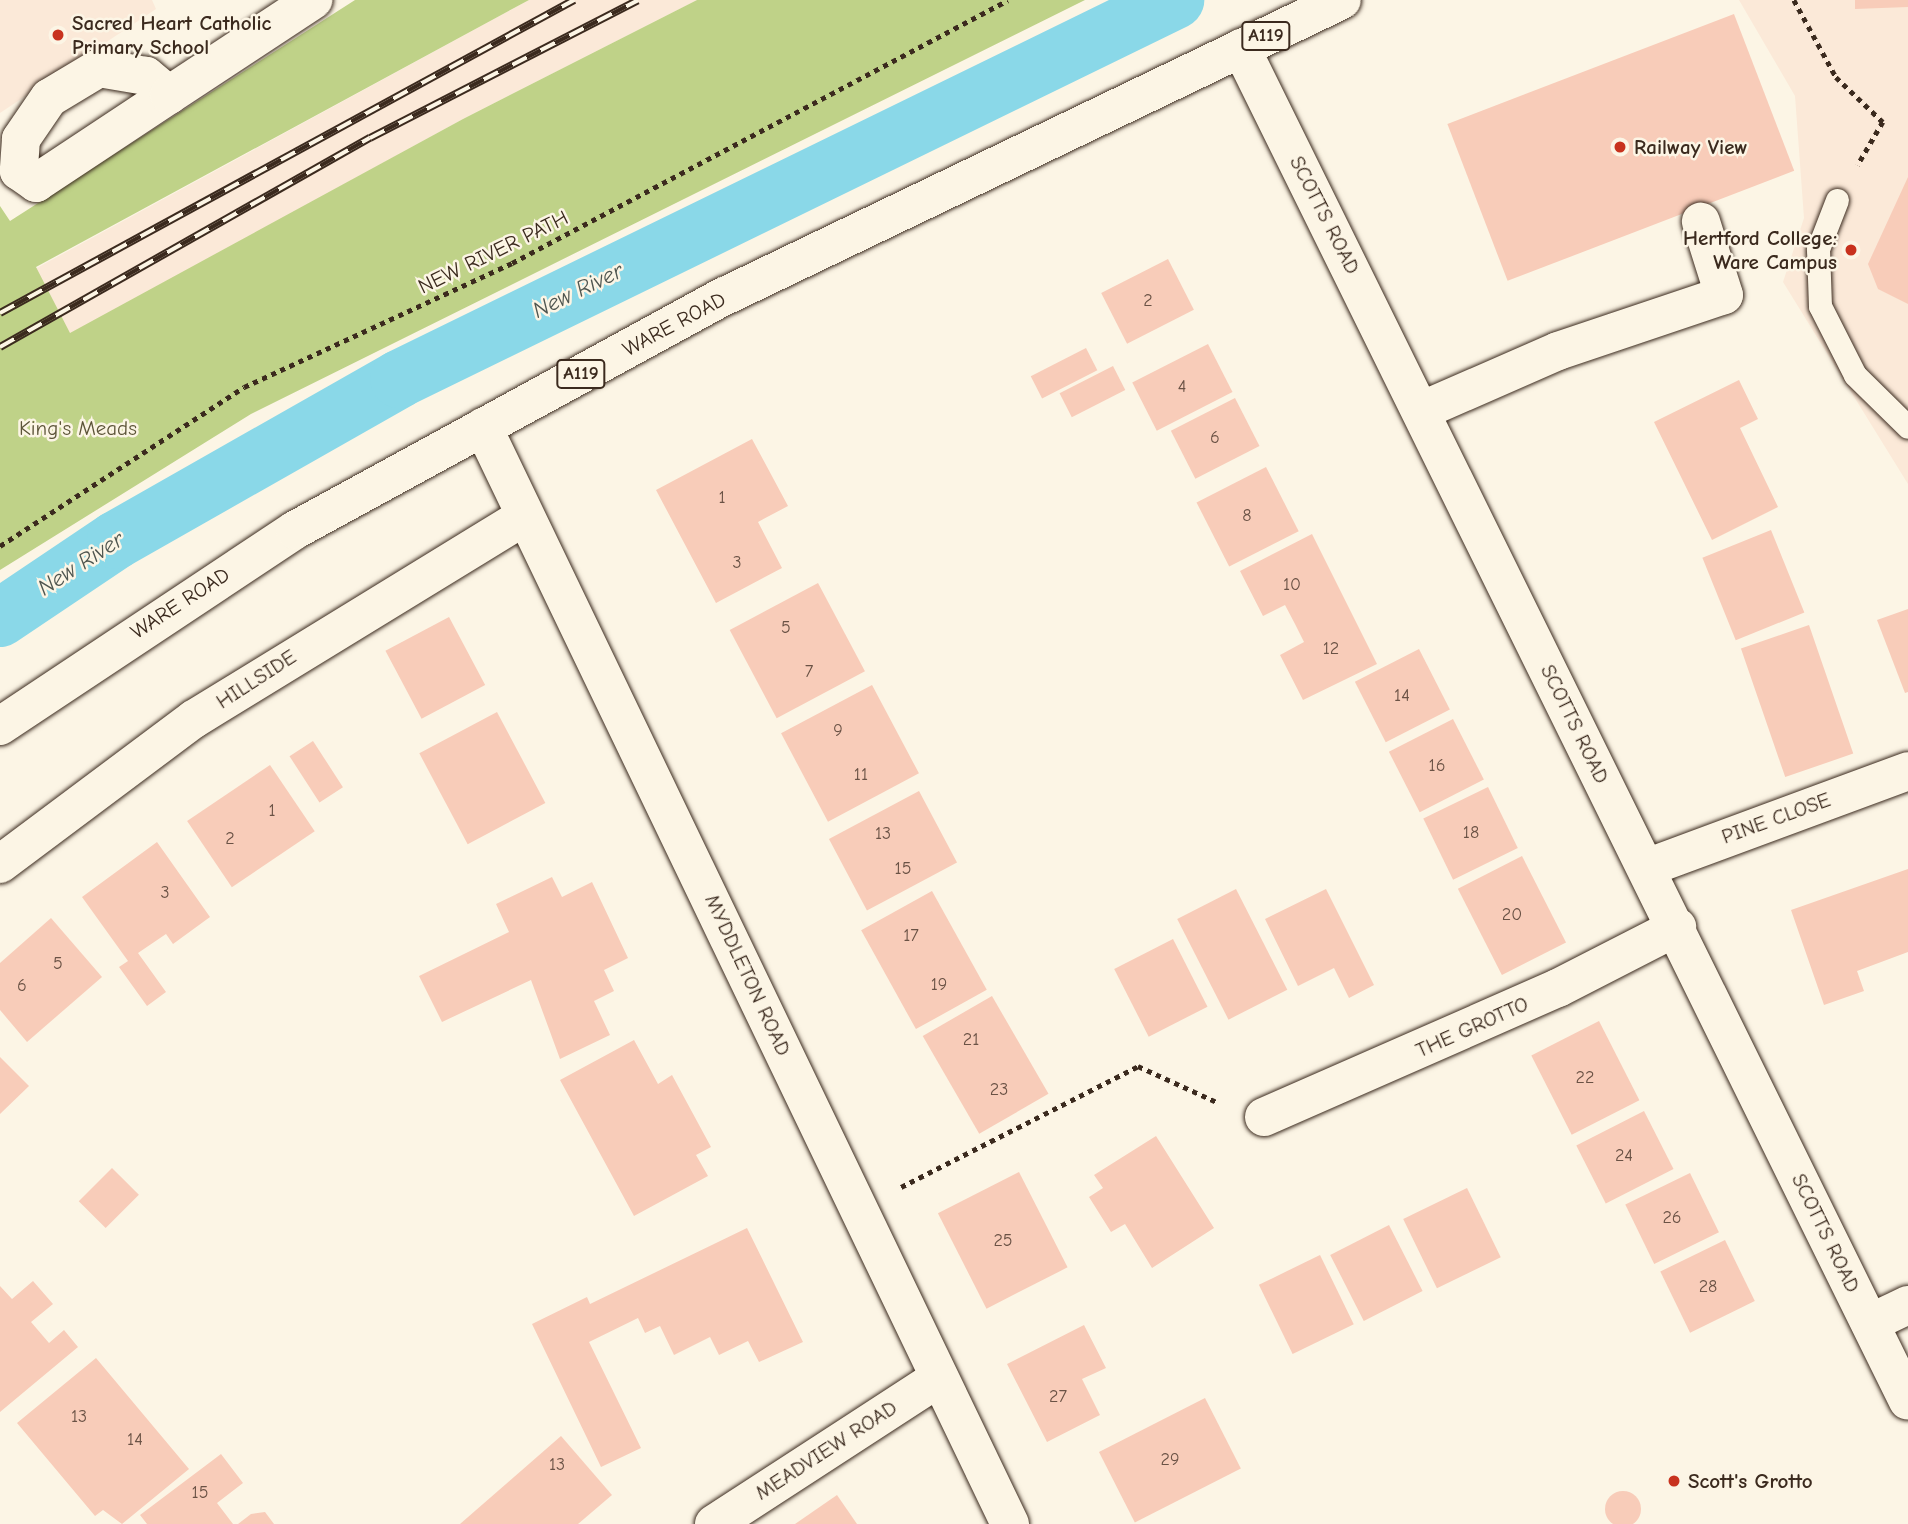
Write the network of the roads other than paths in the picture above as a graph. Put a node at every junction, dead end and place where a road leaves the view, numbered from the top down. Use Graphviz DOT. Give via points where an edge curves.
graph roads {
  1 [pos="313,0"];
  2 [pos="1342,0"];
  3 [pos="1241,48"];
  4 [pos="169,95"];
  5 [pos="1837,200"];
  6 [pos="1701,222"];
  7 [pos="1423,410"];
  8 [pos="483,427"];
  9 [pos="1908,427"];
  10 [pos="525,516"];
  11 [pos="0,726"];
  12 [pos="1908,771"];
  13 [pos="0,864"];
  14 [pos="1646,868"];
  15 [pos="1676,927"];
  16 [pos="1264,1117"];
  17 [pos="1908,1305"];
  18 [pos="1870,1323"];
  19 [pos="939,1378"];
  20 [pos="1908,1401"];
  21 [pos="714,1524"];
  22 [pos="1010,1524"];
  1 -- 4 [label="street"];
  2 -- 3 [label="street, WARE ROAD / A119"];
  3 -- 7 [label="street, SCOTTS ROAD"];
  3 -- 8 [label="street, WARE ROAD / A119" via="725,296"];
  5 -- 9 [label="lane" via="1818,249 1820,306 1855,375"];
  6 -- 7 [label="street" via="1724,295 1558,351"];
  7 -- 14 [label="street, SCOTTS ROAD"];
  8 -- 10 [label="street, MYDDLETON ROAD"];
  8 -- 11 [label="street, WARE ROAD / A119" via="295,530"];
  10 -- 13 [label="street, HILLSIDE" via="194,719"];
  10 -- 19 [label="street, MYDDLETON ROAD"];
  12 -- 14 [label="street, PINE CLOSE"];
  14 -- 15 [label="street, SCOTTS ROAD"];
  15 -- 16 [label="street, THE GROTTO" via="1558,988"];
  15 -- 18 [label="street, SCOTTS ROAD"];
  17 -- 18 [label="street"];
  18 -- 20 [label="street, SCOTTS ROAD"];
  19 -- 21 [label="street, MEADVIEW ROAD"];
  19 -- 22 [label="street, MYDDLETON ROAD"];
}
